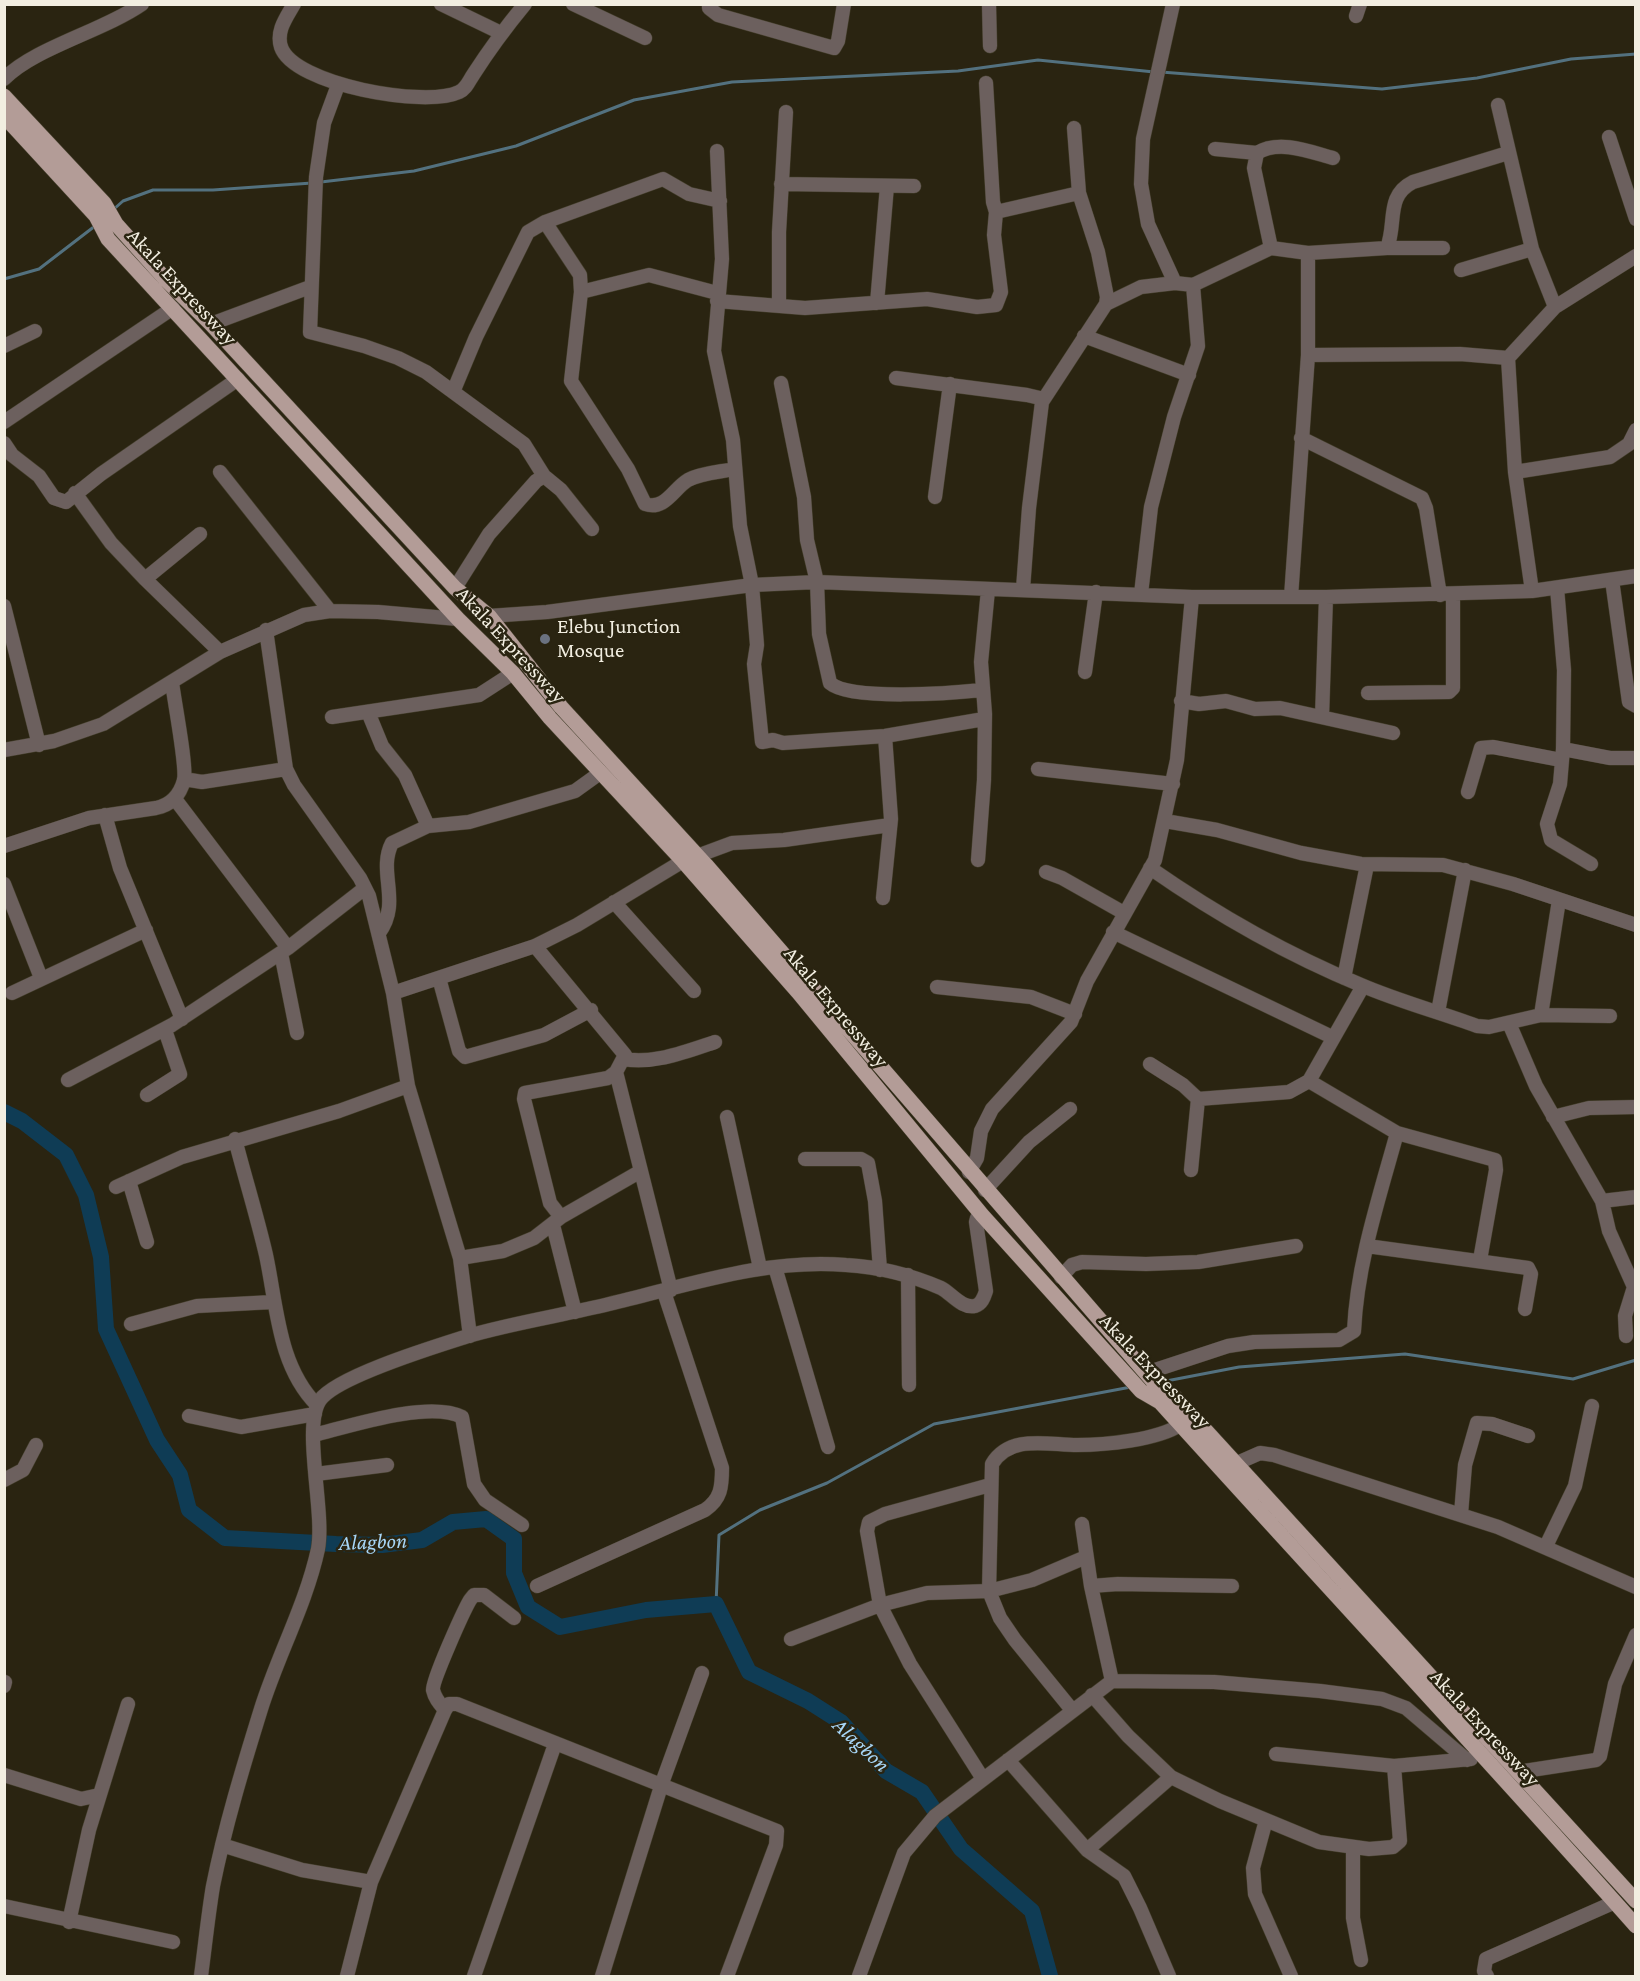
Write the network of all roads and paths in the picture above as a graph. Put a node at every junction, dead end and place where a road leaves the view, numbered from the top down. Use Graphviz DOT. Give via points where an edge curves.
graph roads {
  1 [pos="142,4"];
  2 [pos="294,4"];
  3 [pos="441,4"];
  4 [pos="525,4"];
  5 [pos="573,4"];
  6 [pos="709,4"];
  7 [pos="844,4"];
  8 [pos="989,4"];
  9 [pos="1173,4"];
  10 [pos="501,33"];
  11 [pos="645,38"];
  12 [pos="990,45"];
  13 [pos="4,79"];
  14 [pos="986,83"];
  15 [pos="338,86"];
  16 [pos="4,96"];
  17 [pos="1498,105"];
  18 [pos="786,112"];
  19 [pos="4,116"];
  20 [pos="1074,128"];
  21 [pos="1609,137"];
  22 [pos="1215,149"];
  23 [pos="717,151"];
  24 [pos="1257,153"];
  25 [pos="1508,153"];
  26 [pos="1333,158"];
  27 [pos="781,184"];
  28 [pos="887,186"];
  29 [pos="914,186"];
  30 [pos="1079,193"];
  31 [pos="720,201"];
  32 [pos="100,209"];
  33 [pos="996,212"];
  34 [pos="1635,219"];
  35 [pos="544,222"];
  36 [pos="1271,248"];
  37 [pos="1387,248"];
  38 [pos="1443,248"];
  39 [pos="1532,249"];
  40 [pos="1308,253"];
  41 [pos="1635,256"];
  42 [pos="1461,270"];
  43 [pos="1175,283"];
  44 [pos="1192,285"];
  45 [pos="310,287"];
  46 [pos="581,292"];
  47 [pos="717,297"];
  48 [pos="877,303"];
  49 [pos="1106,304"];
  50 [pos="780,306"];
  51 [pos="1555,307"];
  52 [pos="173,308"];
  53 [pos="211,324"];
  54 [pos="35,331"];
  55 [pos="1084,336"];
  56 [pos="4,346"];
  57 [pos="1308,355"];
  58 [pos="1508,358"];
  59 [pos="1189,375"];
  60 [pos="896,378"];
  61 [pos="238,379"];
  62 [pos="781,383"];
  63 [pos="950,384"];
  64 [pos="453,392"];
  65 [pos="1044,399"];
  66 [pos="4,422"];
  67 [pos="1635,430"];
  68 [pos="1301,438"];
  69 [pos="1632,449"];
  70 [pos="7,451"];
  71 [pos="734,469"];
  72 [pos="220,472"];
  73 [pos="1515,472"];
  74 [pos="544,476"];
  75 [pos="75,493"];
  76 [pos="935,497"];
  77 [pos="592,529"];
  78 [pos="200,534"];
  79 [pos="1635,576"];
  80 [pos="145,579"];
  81 [pos="1612,580"];
  82 [pos="817,582"];
  83 [pos="752,585"];
  84 [pos="455,588"];
  85 [pos="1557,588"];
  86 [pos="1023,589"];
  87 [pos="988,590"];
  88 [pos="1532,591"];
  89 [pos="1096,592"];
  90 [pos="1141,594"];
  91 [pos="1446,595"];
  92 [pos="1192,597"];
  93 [pos="1291,597"];
  94 [pos="1326,597"];
  95 [pos="4,606"];
  96 [pos="330,611"];
  97 [pos="489,616"];
  98 [pos="458,619"];
  99 [pos="7,629"];
  100 [pos="266,630"];
  101 [pos="220,652"];
  102 [pos="1085,672"];
  103 [pos="513,673"];
  104 [pos="172,682"];
  105 [pos="982,690"];
  106 [pos="1368,693"];
  107 [pos="1181,701"];
  108 [pos="1635,706"];
  109 [pos="368,712"];
  110 [pos="555,712"];
  111 [pos="332,717"];
  112 [pos="1322,717"];
  113 [pos="984,718"];
  114 [pos="1393,733"];
  115 [pos="885,736"];
  116 [pos="39,745"];
  117 [pos="4,750"];
  118 [pos="1562,754"];
  119 [pos="1635,758"];
  120 [pos="286,769"];
  121 [pos="1038,769"];
  122 [pos="600,773"];
  123 [pos="184,779"];
  124 [pos="1173,784"];
  125 [pos="1468,792"];
  126 [pos="175,799"];
  127 [pos="105,815"];
  128 [pos="1165,821"];
  129 [pos="428,825"];
  130 [pos="890,825"];
  131 [pos="4,846"];
  132 [pos="690,858"];
  133 [pos="978,860"];
  134 [pos="1591,864"];
  135 [pos="1367,865"];
  136 [pos="1150,868"];
  137 [pos="1465,870"];
  138 [pos="1046,872"];
  139 [pos="4,884"];
  140 [pos="364,888"];
  141 [pos="883,898"];
  142 [pos="1559,900"];
  143 [pos="614,902"];
  144 [pos="1124,913"];
  145 [pos="1635,925"];
  146 [pos="146,930"];
  147 [pos="1113,932"];
  148 [pos="379,933"];
  149 [pos="535,946"];
  150 [pos="285,951"];
  151 [pos="40,978"];
  152 [pos="439,978"];
  153 [pos="1344,978"];
  154 [pos="1363,986"];
  155 [pos="937,987"];
  156 [pos="694,991"];
  157 [pos="12,993"];
  158 [pos="393,993"];
  159 [pos="591,1010"];
  160 [pos="1438,1012"];
  161 [pos="1075,1014"];
  162 [pos="1541,1015"];
  163 [pos="1610,1016"];
  164 [pos="182,1018"];
  165 [pos="1509,1023"];
  166 [pos="165,1030"];
  167 [pos="297,1033"];
  168 [pos="1332,1037"];
  169 [pos="716,1042"];
  170 [pos="623,1059"];
  171 [pos="1150,1064"];
  172 [pos="616,1072"];
  173 [pos="68,1080"];
  174 [pos="1309,1081"];
  175 [pos="408,1086"];
  176 [pos="147,1095"];
  177 [pos="1198,1099"];
  178 [pos="1635,1107"];
  179 [pos="1070,1109"];
  180 [pos="727,1117"];
  181 [pos="1553,1118"];
  182 [pos="933,1127"];
  183 [pos="1397,1133"];
  184 [pos="918,1137"];
  185 [pos="235,1139"];
  186 [pos="805,1159"];
  187 [pos="1191,1170"];
  188 [pos="641,1171"];
  189 [pos="969,1172"];
  190 [pos="985,1190"];
  191 [pos="1635,1197"];
  192 [pos="1602,1200"];
  193 [pos="982,1215"];
  194 [pos="557,1221"];
  195 [pos="147,1242"];
  196 [pos="1296,1246"];
  197 [pos="1366,1246"];
  198 [pos="460,1258"];
  199 [pos="1480,1260"];
  200 [pos="775,1267"];
  201 [pos="760,1269"];
  202 [pos="880,1270"];
  203 [pos="908,1275"];
  204 [pos="1061,1277"];
  205 [pos="667,1291"];
  206 [pos="273,1302"];
  207 [pos="1524,1308"];
  208 [pos="575,1312"];
  209 [pos="131,1324"];
  210 [pos="470,1336"];
  211 [pos="1626,1336"];
  212 [pos="1146,1373"];
  213 [pos="909,1385"];
  214 [pos="1592,1406"];
  215 [pos="316,1409"];
  216 [pos="189,1416"];
  217 [pos="1180,1425"];
  218 [pos="314,1435"];
  219 [pos="1528,1436"];
  220 [pos="36,1445"];
  221 [pos="828,1447"];
  222 [pos="1235,1464"];
  223 [pos="387,1465"];
  224 [pos="316,1474"];
  225 [pos="4,1480"];
  226 [pos="990,1485"];
  227 [pos="1461,1514"];
  228 [pos="1276,1520"];
  229 [pos="1082,1524"];
  230 [pos="522,1525"];
  231 [pos="1546,1546"];
  232 [pos="1086,1557"];
  233 [pos="537,1586"];
  234 [pos="1091,1586"];
  235 [pos="1232,1586"];
  236 [pos="1635,1587"];
  237 [pos="988,1591"];
  238 [pos="880,1605"];
  239 [pos="514,1618"];
  240 [pos="1635,1635"];
  241 [pos="791,1639"];
  242 [pos="1410,1667"];
  243 [pos="702,1673"];
  244 [pos="1112,1682"];
  245 [pos="1092,1695"];
  246 [pos="128,1704"];
  247 [pos="445,1710"];
  248 [pos="1072,1710"];
  249 [pos="555,1744"];
  250 [pos="1276,1754"];
  251 [pos="1485,1757"];
  252 [pos="1008,1760"];
  253 [pos="1467,1760"];
  254 [pos="1394,1766"];
  255 [pos="1518,1773"];
  256 [pos="4,1775"];
  257 [pos="1171,1777"];
  258 [pos="983,1779"];
  259 [pos="662,1784"];
  260 [pos="99,1795"];
  261 [pos="81,1799"];
  262 [pos="92,1820"];
  263 [pos="1266,1820"];
  264 [pos="222,1845"];
  265 [pos="1353,1847"];
  266 [pos="1087,1850"];
  267 [pos="371,1882"];
  268 [pos="1635,1901"];
  269 [pos="1615,1902"];
  270 [pos="4,1906"];
  271 [pos="69,1922"];
  272 [pos="1635,1926"];
  273 [pos="173,1942"];
  274 [pos="1360,1960"];
  275 [pos="201,1977"];
  276 [pos="347,1977"];
  277 [pos="474,1977"];
  278 [pos="602,1977"];
  279 [pos="727,1977"];
  280 [pos="860,1977"];
  281 [pos="1169,1977"];
  282 [pos="1291,1977"];
  283 [pos="1486,1977"];
  1 -- 13 [label="street" via="35,58"];
  2 -- 15 [label="street" via="280,33 282,49 288,58"];
  3 -- 10 [label="street"];
  4 -- 10 [label="street"];
  5 -- 11 [label="street"];
  6 -- 7 [label="street" via="718,15 834,48"];
  8 -- 12 [label="street"];
  9 -- 43 [label="street" via="1143,139 1141,184 1148,224"];
  10 -- 15 [label="street" via="462,91 453,95 413,98"];
  14 -- 33 [label="street"];
  15 -- 45 [label="street" via="324,123 316,177"];
  16 -- 32 [label="main road, Akala Expressway"];
  17 -- 25 [label="street"];
  18 -- 27 [label="street"];
  19 -- 32 [label="main road, Akala Expressway"];
  20 -- 30 [label="street"];
  21 -- 34 [label="street"];
  22 -- 24 [label="street"];
  23 -- 31 [label="street"];
  24 -- 26 [label="street" via="1263,149 1307,149"];
  24 -- 36 [label="street" via="1254,168"];
  25 -- 37 [label="street" via="1400,189"];
  25 -- 39 [label="street"];
  27 -- 28 [label="street"];
  27 -- 50 [label="street"];
  28 -- 29 [label="street"];
  28 -- 48 [label="street"];
  30 -- 33 [label="street"];
  30 -- 49 [label="street" via="1098,252"];
  31 -- 35 [label="street" via="689,194 663,179"];
  31 -- 47 [label="street" via="722,259"];
  32 -- 52 [label="main road, Akala Expressway" via="108,239"];
  32 -- 53 [label="main road, Akala Expressway"];
  33 -- 48 [label="street" via="994,235 1000,292 996,305 977,307 943,299"];
  35 -- 46 [label="street" via="580,275"];
  35 -- 64 [label="street" via="524,237"];
  36 -- 40 [label="street"];
  36 -- 44 [label="street"];
  37 -- 38 [label="street"];
  37 -- 40 [label="street"];
  39 -- 42 [label="street"];
  39 -- 51 [label="street"];
  40 -- 57 [label="street"];
  41 -- 51 [label="street"];
  43 -- 44 [label="street"];
  43 -- 49 [label="street" via="1141,286"];
  44 -- 59 [label="street" via="1198,346"];
  45 -- 53 [label="street"];
  45 -- 64 [label="street" via="313,335 398,358"];
  46 -- 47 [label="street" via="649,275"];
  46 -- 71 [label="street" via="569,378 628,469 645,504 667,500 688,481"];
  47 -- 50 [label="street"];
  47 -- 71 [label="street" via="714,351 733,440"];
  48 -- 50 [label="street"];
  49 -- 55 [label="street"];
  51 -- 58 [label="street"];
  52 -- 61 [label="main road, Akala Expressway"];
  52 -- 66 [label="street"];
  53 -- 84 [label="main road, Akala Expressway"];
  54 -- 56 [label="street"];
  55 -- 59 [label="street"];
  55 -- 65 [label="street"];
  57 -- 58 [label="street" via="1460,354"];
  57 -- 68 [label="street"];
  58 -- 73 [label="street"];
  59 -- 90 [label="street" via="1151,507"];
  60 -- 63 [label="street"];
  61 -- 75 [label="street"];
  61 -- 98 [label="main road, Akala Expressway"];
  62 -- 82 [label="street"];
  63 -- 65 [label="street"];
  63 -- 76 [label="street"];
  64 -- 74 [label="street" via="524,444"];
  65 -- 86 [label="street" via="1039,416"];
  67 -- 69 [label="street"];
  68 -- 91 [label="street" via="1422,498"];
  68 -- 93 [label="street"];
  69 -- 73 [label="street" via="1598,461"];
  70 -- 75 [label="street" via="39,476 54,498 66,502"];
  71 -- 83 [label="street"];
  72 -- 96 [label="street"];
  73 -- 88 [label="street"];
  74 -- 77 [label="street" via="561,490"];
  74 -- 84 [label="street" via="489,534"];
  75 -- 80 [label="street" via="111,543"];
  78 -- 80 [label="street"];
  79 -- 81 [label="street"];
  80 -- 101 [label="street"];
  81 -- 85 [label="street"];
  81 -- 108 [label="street" via="1629,702"];
  82 -- 83 [label="street"];
  82 -- 87 [label="street"];
  82 -- 105 [label="street" via="822,651 827,678 834,687 908,695"];
  83 -- 97 [label="street"];
  83 -- 115 [label="street" via="757,645 754,664 762,742"];
  84 -- 97 [label="main road, Akala Expressway"];
  85 -- 88 [label="street"];
  85 -- 118 [label="street" via="1564,670"];
  86 -- 87 [label="street"];
  86 -- 89 [label="street"];
  87 -- 105 [label="street"];
  88 -- 91 [label="street"];
  89 -- 90 [label="street"];
  89 -- 102 [label="street"];
  90 -- 92 [label="street"];
  91 -- 94 [label="street"];
  91 -- 106 [label="street" via="1453,688 1449,692"];
  92 -- 93 [label="street"];
  92 -- 107 [label="street"];
  93 -- 94 [label="street"];
  94 -- 112 [label="street"];
  95 -- 99 [label="street"];
  96 -- 98 [label="street"];
  96 -- 100 [label="street" via="304,615"];
  97 -- 110 [label="main road, Akala Expressway"];
  98 -- 103 [label="main road, Akala Expressway"];
  99 -- 116 [label="street"];
  100 -- 101 [label="street"];
  100 -- 120 [label="street"];
  101 -- 104 [label="street"];
  103 -- 109 [label="street" via="479,696"];
  103 -- 110 [label="main road, Akala Expressway"];
  104 -- 116 [label="street" via="103,724"];
  104 -- 123 [label="street"];
  105 -- 113 [label="street"];
  107 -- 112 [label="street" via="1226,701 1255,709 1280,708"];
  107 -- 124 [label="street"];
  109 -- 111 [label="street"];
  109 -- 129 [label="street" via="382,746 405,775"];
  110 -- 122 [label="main road, Akala Expressway"];
  110 -- 132 [label="main road, Akala Expressway"];
  112 -- 114 [label="street"];
  113 -- 115 [label="street"];
  113 -- 133 [label="street"];
  115 -- 130 [label="street"];
  116 -- 117 [label="street"];
  118 -- 119 [label="street"];
  118 -- 125 [label="street" via="1481,748"];
  118 -- 134 [label="street" via="1560,784 1547,824 1551,840"];
  120 -- 123 [label="street" via="197,783"];
  120 -- 140 [label="street"];
  121 -- 124 [label="street"];
  122 -- 129 [label="street" via="575,791 548,800 469,822"];
  122 -- 132 [label="main road, Akala Expressway"];
  123 -- 126 [label="street"];
  124 -- 128 [label="street"];
  126 -- 127 [label="street" via="167,806"];
  126 -- 150 [label="street" via="218,852"];
  127 -- 131 [label="street"];
  127 -- 146 [label="street" via="120,868"];
  128 -- 135 [label="street"];
  128 -- 136 [label="street"];
  129 -- 148 [label="street" via="392,843 389,849 389,917"];
  130 -- 132 [label="street" via="732,843"];
  130 -- 141 [label="street"];
  132 -- 143 [label="street"];
  132 -- 182 [label="main road, Akala Expressway"];
  132 -- 184 [label="main road, Akala Expressway"];
  135 -- 137 [label="street" via="1443,865"];
  135 -- 153 [label="street"];
  136 -- 144 [label="street"];
  136 -- 153 [label="street" via="1210,910"];
  137 -- 142 [label="street"];
  137 -- 160 [label="street"];
  138 -- 144 [label="street"];
  139 -- 151 [label="street"];
  140 -- 148 [label="street"];
  140 -- 150 [label="street"];
  142 -- 145 [label="street"];
  142 -- 162 [label="street"];
  143 -- 149 [label="street"];
  143 -- 156 [label="street"];
  144 -- 147 [label="street"];
  146 -- 151 [label="street"];
  146 -- 164 [label="street"];
  147 -- 161 [label="street"];
  147 -- 168 [label="street"];
  148 -- 158 [label="street"];
  149 -- 152 [label="street"];
  149 -- 159 [label="street"];
  150 -- 164 [label="street"];
  150 -- 167 [label="street"];
  151 -- 157 [label="street"];
  152 -- 158 [label="street"];
  152 -- 159 [label="street" via="459,1051 465,1057 544,1035"];
  153 -- 154 [label="street"];
  154 -- 160 [label="street"];
  154 -- 168 [label="street"];
  155 -- 161 [label="street" via="1031,998"];
  158 -- 175 [label="street"];
  159 -- 170 [label="street" via="624,1053"];
  160 -- 165 [label="street" via="1477,1026"];
  161 -- 189 [label="street" via="992,1110 981,1131 977,1158"];
  162 -- 163 [label="street"];
  162 -- 165 [label="street"];
  164 -- 166 [label="street"];
  165 -- 181 [label="street"];
  166 -- 173 [label="street"];
  166 -- 176 [label="street" via="180,1074"];
  168 -- 174 [label="street"];
  169 -- 170 [label="street" via="661,1059"];
  170 -- 172 [label="street"];
  171 -- 177 [label="street"];
  172 -- 188 [label="street"];
  172 -- 194 [label="street" via="608,1078 525,1093"];
  174 -- 177 [label="street" via="1289,1092"];
  174 -- 183 [label="street"];
  175 -- 185 [label="street" via="339,1111"];
  175 -- 198 [label="street"];
  177 -- 187 [label="street"];
  178 -- 181 [label="street" via="1589,1108"];
  179 -- 190 [label="street" via="1029,1142"];
  180 -- 201 [label="street"];
  181 -- 192 [label="street"];
  182 -- 184 [label="main road"];
  182 -- 189 [label="main road, Akala Expressway"];
  183 -- 197 [label="street"];
  183 -- 199 [label="street" via="1495,1160"];
  184 -- 193 [label="main road, Akala Expressway"];
  185 -- 195 [label="street" via="122,1184"];
  185 -- 206 [label="street" via="266,1253"];
  186 -- 202 [label="street" via="861,1159 868,1163"];
  188 -- 194 [label="street"];
  188 -- 205 [label="street"];
  189 -- 190 [label="main road, Akala Expressway"];
  190 -- 204 [label="main road, Akala Expressway"];
  191 -- 192 [label="street"];
  192 -- 211 [label="street" via="1609,1231 1634,1287 1625,1316"];
  193 -- 203 [label="street" via="976,1222 986,1281 980,1303 967,1306 946,1290"];
  193 -- 217 [label="main road, Akala Expressway" via="1141,1390 1160,1402"];
  194 -- 198 [label="street" via="534,1238 503,1251"];
  194 -- 208 [label="street"];
  196 -- 204 [label="street" via="1198,1262 1082,1262 1072,1265"];
  197 -- 199 [label="street"];
  197 -- 212 [label="street" via="1354,1331 1350,1336 1339,1340 1254,1341"];
  198 -- 210 [label="street"];
  199 -- 207 [label="street" via="1530,1270"];
  200 -- 201 [label="street"];
  200 -- 202 [label="street" via="832,1264"];
  200 -- 221 [label="street"];
  201 -- 205 [label="street"];
  202 -- 203 [label="street"];
  203 -- 213 [label="street"];
  204 -- 212 [label="main road, Akala Expressway"];
  205 -- 208 [label="street"];
  205 -- 233 [label="street" via="722,1468 722,1490 716,1502 705,1510"];
  206 -- 209 [label="street" via="197,1306"];
  206 -- 215 [label="street" via="277,1324 300,1384"];
  208 -- 210 [label="street"];
  210 -- 215 [label="street" via="332,1387"];
  212 -- 222 [label="main road, Akala Expressway" via="1159,1388 1176,1398"];
  214 -- 231 [label="street" via="1575,1486"];
  215 -- 216 [label="street" via="241,1427"];
  215 -- 218 [label="street"];
  217 -- 226 [label="street" via="1161,1435 1126,1440 1014,1446 992,1464"];
  217 -- 228 [label="main road, Akala Expressway"];
  218 -- 224 [label="street"];
  218 -- 230 [label="street" via="354,1422 430,1411 456,1413 462,1417 479,1494"];
  219 -- 227 [label="street" via="1477,1423 1465,1466"];
  220 -- 225 [label="street" via="22,1470"];
  222 -- 227 [label="street" via="1260,1453 1274,1455"];
  222 -- 228 [label="main road, Akala Expressway"];
  223 -- 224 [label="street"];
  224 -- 264 [label="street" via="321,1513 313,1569 262,1706"];
  226 -- 237 [label="street"];
  226 -- 238 [label="street" via="869,1522 868,1548"];
  227 -- 231 [label="street"];
  228 -- 242 [label="main road, Akala Expressway"];
  229 -- 232 [label="street"];
  231 -- 236 [label="street"];
  232 -- 234 [label="street"];
  232 -- 237 [label="street" via="1032,1580"];
  234 -- 235 [label="street"];
  234 -- 244 [label="street"];
  237 -- 238 [label="street" via="927,1593"];
  237 -- 248 [label="street" via="1015,1640"];
  238 -- 241 [label="street"];
  238 -- 258 [label="street" via="910,1664"];
  239 -- 247 [label="street" via="484,1595 470,1600 432,1688"];
  240 -- 255 [label="street" via="1615,1684 1600,1756 1596,1760"];
  242 -- 251 [label="main road, Akala Expressway"];
  242 -- 255 [label="main road, Akala Expressway"];
  243 -- 259 [label="street"];
  244 -- 245 [label="street"];
  244 -- 253 [label="street" via="1214,1682 1382,1699 1406,1708"];
  245 -- 248 [label="street"];
  245 -- 257 [label="street"];
  246 -- 260 [label="street"];
  247 -- 249 [label="street" via="449,1704 457,1704"];
  247 -- 267 [label="street"];
  248 -- 252 [label="street"];
  249 -- 259 [label="street"];
  249 -- 277 [label="street"];
  250 -- 254 [label="street"];
  251 -- 253 [label="street"];
  251 -- 269 [label="main road, Akala Expressway"];
  252 -- 258 [label="street"];
  252 -- 266 [label="street"];
  253 -- 254 [label="street"];
  254 -- 265 [label="street" via="1400,1841 1393,1847"];
  255 -- 268 [label="main road, Akala Expressway"];
  256 -- 261 [label="street"];
  257 -- 263 [label="street"];
  257 -- 266 [label="street"];
  258 -- 280 [label="street" via="935,1816 904,1853"];
  259 -- 278 [label="street"];
  259 -- 279 [label="street" via="777,1832 776,1845"];
  260 -- 261 [label="street"];
  260 -- 262 [label="street"];
  261 -- 262 [label="street"];
  262 -- 271 [label="street"];
  263 -- 265 [label="street" via="1319,1842"];
  263 -- 282 [label="street" via="1252,1880"];
  264 -- 267 [label="street" via="302,1870"];
  264 -- 275 [label="street"];
  265 -- 274 [label="street" via="1353,1918"];
  266 -- 281 [label="street" via="1124,1876"];
  267 -- 276 [label="street"];
  269 -- 272 [label="main road, Akala Expressway"];
  269 -- 283 [label="street" via="1486,1959"];
  270 -- 271 [label="street"];
  271 -- 273 [label="street"];
}
